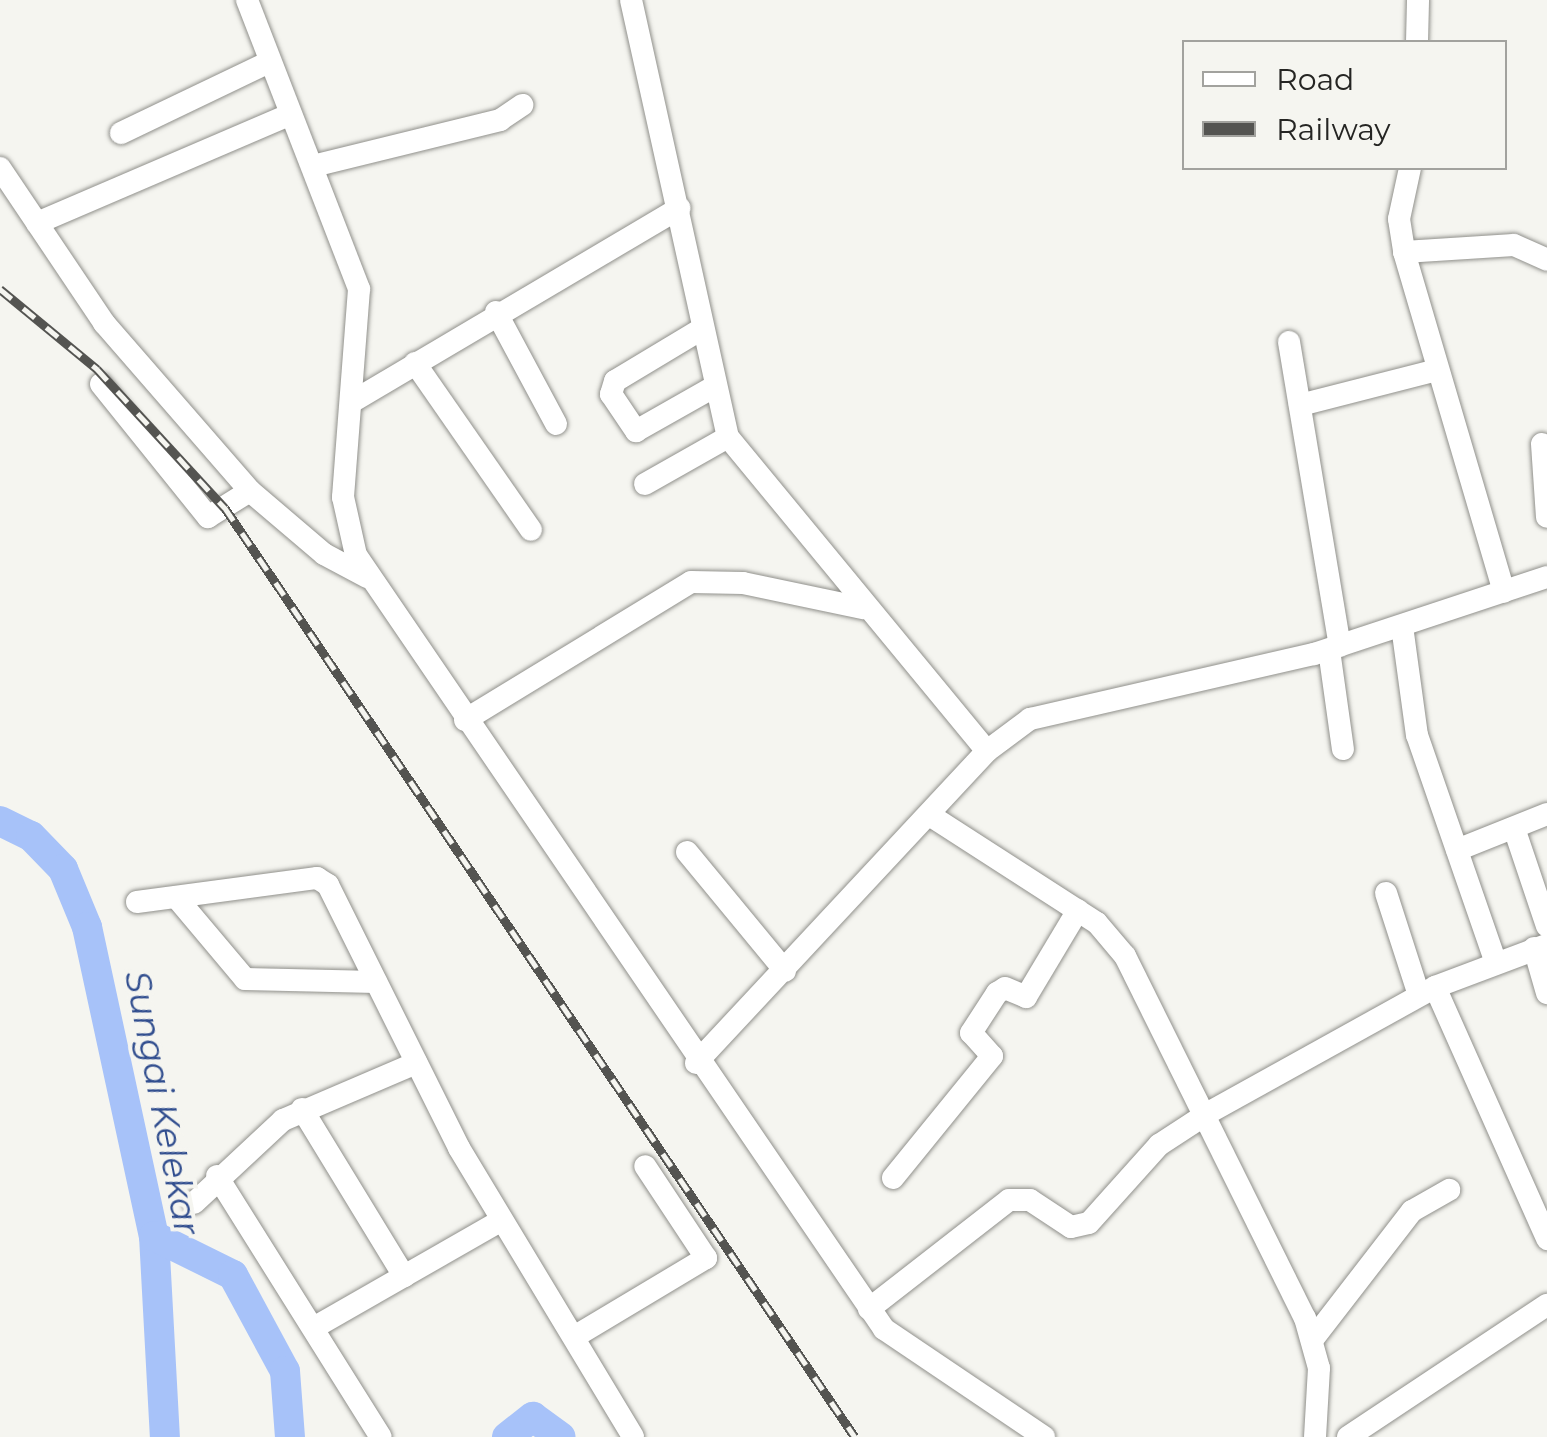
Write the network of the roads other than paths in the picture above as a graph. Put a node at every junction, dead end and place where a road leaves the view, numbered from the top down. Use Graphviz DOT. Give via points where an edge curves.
graph roads {
  1 [pos="247,0"];
  2 [pos="631,0"];
  3 [pos="1418,0"];
  4 [pos="1417,40"];
  5 [pos="269,62"];
  6 [pos="522,105"];
  7 [pos="291,114"];
  8 [pos="120,133"];
  9 [pos="313,166"];
  10 [pos="0,168"];
  11 [pos="1410,170"];
  12 [pos="680,208"];
  13 [pos="36,223"];
  14 [pos="1404,252"];
  15 [pos="1547,260"];
  16 [pos="496,312"];
  17 [pos="700,330"];
  18 [pos="1289,342"];
  19 [pos="415,363"];
  20 [pos="1437,370"];
  21 [pos="101,384"];
  22 [pos="712,388"];
  23 [pos="355,400"];
  24 [pos="1300,405"];
  25 [pos="556,424"];
  26 [pos="728,438"];
  27 [pos="1542,444"];
  28 [pos="645,484"];
  29 [pos="250,491"];
  30 [pos="1547,517"];
  31 [pos="531,530"];
  32 [pos="1547,578"];
  33 [pos="370,579"];
  34 [pos="1504,592"];
  35 [pos="863,608"];
  36 [pos="1402,626"];
  37 [pos="1334,648"];
  38 [pos="465,720"];
  39 [pos="1343,749"];
  40 [pos="987,751"];
  41 [pos="1547,814"];
  42 [pos="931,816"];
  43 [pos="1514,828"];
  44 [pos="1458,850"];
  45 [pos="687,852"];
  46 [pos="1386,893"];
  47 [pos="176,896"];
  48 [pos="136,902"];
  49 [pos="1078,910"];
  50 [pos="1547,926"];
  51 [pos="1540,947"];
  52 [pos="1496,963"];
  53 [pos="785,972"];
  54 [pos="376,982"];
  55 [pos="1427,991"];
  56 [pos="1547,993"];
  57 [pos="416,1063"];
  58 [pos="696,1063"];
  59 [pos="302,1109"];
  60 [pos="1208,1113"];
  61 [pos="645,1166"];
  62 [pos="217,1176"];
  63 [pos="893,1178"];
  64 [pos="1450,1190"];
  65 [pos="194,1203"];
  66 [pos="500,1221"];
  67 [pos="1547,1239"];
  68 [pos="404,1276"];
  69 [pos="1547,1305"];
  70 [pos="869,1310"];
  71 [pos="315,1327"];
  72 [pos="574,1337"];
  73 [pos="1313,1339"];
  74 [pos="381,1437"];
  75 [pos="633,1437"];
  76 [pos="1044,1437"];
  77 [pos="1315,1437"];
  78 [pos="1348,1437"];
  1 -- 5 [label="street"];
  2 -- 12 [label="street"];
  3 -- 4 [label="street"];
  5 -- 7 [label="street"];
  5 -- 8 [label="street"];
  6 -- 9 [label="street" via="500,120"];
  7 -- 9 [label="street"];
  7 -- 13 [label="street"];
  9 -- 23 [label="street" via="359,289"];
  10 -- 13 [label="street"];
  11 -- 14 [label="street" via="1399,219"];
  12 -- 16 [label="street"];
  12 -- 17 [label="street"];
  13 -- 29 [label="street" via="104,323"];
  14 -- 15 [label="street" via="1514,245"];
  14 -- 20 [label="street"];
  16 -- 19 [label="street"];
  16 -- 25 [label="street"];
  17 -- 22 [label="street"];
  17 -- 22 [label="street" via="615,380 611,394 636,431"];
  18 -- 24 [label="street"];
  19 -- 23 [label="street"];
  19 -- 31 [label="street"];
  20 -- 24 [label="street"];
  20 -- 34 [label="street"];
  21 -- 29 [label="street" via="208,517"];
  22 -- 26 [label="street"];
  23 -- 33 [label="street" via="343,497 347,531"];
  24 -- 37 [label="street"];
  26 -- 28 [label="street"];
  26 -- 35 [label="street"];
  27 -- 30 [label="street"];
  29 -- 33 [label="street" via="324,554"];
  32 -- 34 [label="street"];
  33 -- 38 [label="street"];
  34 -- 36 [label="street"];
  35 -- 38 [label="street" via="743,582 690,582"];
  35 -- 40 [label="street"];
  36 -- 37 [label="street"];
  36 -- 44 [label="street" via="1416,735"];
  37 -- 39 [label="street"];
  37 -- 40 [label="street" via="1066,705"];
  38 -- 58 [label="street"];
  40 -- 42 [label="street"];
  41 -- 43 [label="street"];
  42 -- 49 [label="street"];
  42 -- 53 [label="street"];
  43 -- 44 [label="street"];
  43 -- 50 [label="street"];
  44 -- 52 [label="street"];
  45 -- 53 [label="street"];
  46 -- 55 [label="street"];
  47 -- 48 [label="street"];
  47 -- 54 [label="street" via="237,976"];
  47 -- 54 [label="street" via="323,881"];
  49 -- 60 [label="street" via="1125,956"];
  49 -- 63 [label="street" via="1026,997 1004,988 998,993 971,1033 992,1056"];
  51 -- 52 [label="street"];
  51 -- 56 [label="street"];
  52 -- 55 [label="street"];
  53 -- 58 [label="street"];
  54 -- 57 [label="street"];
  55 -- 60 [label="street"];
  55 -- 67 [label="street"];
  57 -- 59 [label="street"];
  57 -- 66 [label="street"];
  58 -- 70 [label="street"];
  59 -- 62 [label="street"];
  59 -- 68 [label="street"];
  60 -- 70 [label="street" via="1159,1144 1089,1223 1071,1227 1030,1200 1009,1200"];
  60 -- 73 [label="street"];
  61 -- 72 [label="street" via="706,1258"];
  62 -- 65 [label="street"];
  62 -- 71 [label="street"];
  64 -- 73 [label="street" via="1403,1220"];
  66 -- 68 [label="street"];
  66 -- 72 [label="street"];
  68 -- 71 [label="street"];
  69 -- 78 [label="street"];
  70 -- 76 [label="street" via="900,1345"];
  71 -- 74 [label="street"];
  72 -- 75 [label="street"];
  73 -- 77 [label="street"];
}
